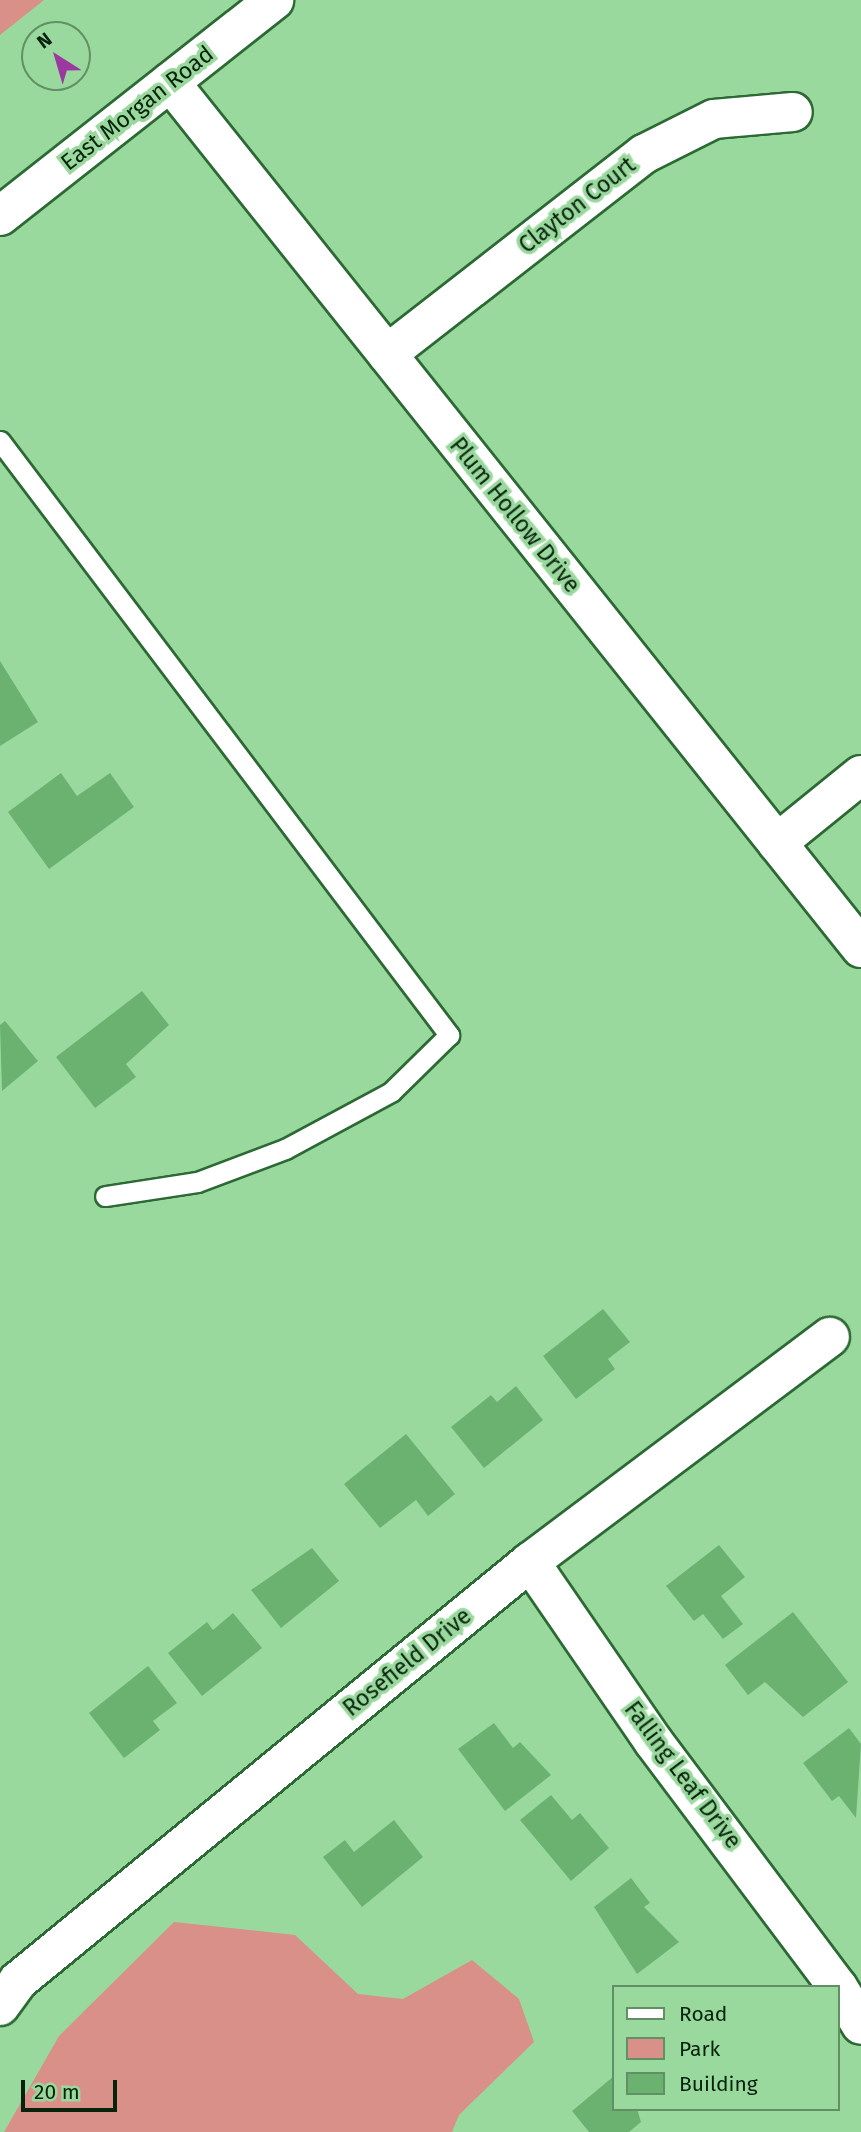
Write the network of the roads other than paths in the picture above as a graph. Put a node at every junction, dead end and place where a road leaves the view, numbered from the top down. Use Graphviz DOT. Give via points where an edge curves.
graph roads {
  1 [pos="274,0"];
  2 [pos="170,82"];
  3 [pos="793,112"];
  4 [pos="0,216"];
  5 [pos="387,354"];
  6 [pos="0,441"];
  7 [pos="861,775"];
  8 [pos="777,843"];
  9 [pos="861,948"];
  10 [pos="105,1196"];
  11 [pos="830,1337"];
  12 [pos="530,1562"];
  13 [pos="836,1985"];
  14 [pos="840,1990"];
  15 [pos="0,2006"];
  16 [pos="861,2025"];
  1 -- 2 [label="street, East Morgan Road"];
  2 -- 4 [label="street, East Morgan Road"];
  2 -- 5 [label="street, Plum Hollow Drive"];
  3 -- 5 [label="street, Clayton Court" via="714,119 643,154"];
  5 -- 8 [label="street, Plum Hollow Drive"];
  6 -- 10 [label="lane" via="449,1035 391,1092 285,1149 197,1182"];
  7 -- 8 [label="street"];
  8 -- 9 [label="street, Plum Hollow Drive"];
  11 -- 12 [label="street, Rosefield Drive"];
  12 -- 13 [label="street, Falling Leaf Drive" via="653,1741"];
  12 -- 15 [label="street, Rosefield Drive" via="18,1981"];
  14 -- 16 [label="street, Falling Leaf Drive"];
}
